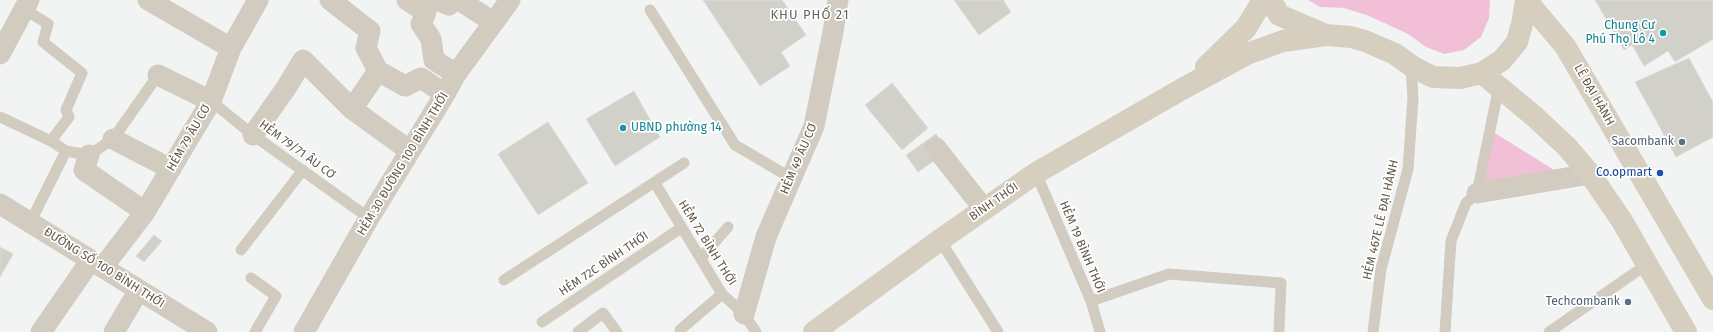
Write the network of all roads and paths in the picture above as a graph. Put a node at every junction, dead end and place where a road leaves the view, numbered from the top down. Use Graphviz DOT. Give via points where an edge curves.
graph roads {
  1 [pos="148,0"];
  2 [pos="258,0"];
  3 [pos="332,0"];
  4 [pos="407,0"];
  5 [pos="454,0"];
  6 [pos="459,0"];
  7 [pos="510,0"];
  8 [pos="838,0"];
  9 [pos="1263,0"];
  10 [pos="1271,0"];
  11 [pos="1526,0"];
  12 [pos="26,4"];
  13 [pos="432,4"];
  14 [pos="650,10"];
  15 [pos="494,22"];
  16 [pos="1326,36"];
  17 [pos="231,48"];
  18 [pos="0,54"];
  19 [pos="1412,66"];
  20 [pos="378,71"];
  21 [pos="1482,73"];
  22 [pos="456,74"];
  23 [pos="158,75"];
  24 [pos="1499,86"];
  25 [pos="1184,88"];
  26 [pos="445,94"];
  27 [pos="211,101"];
  28 [pos="352,109"];
  29 [pos="0,117"];
  30 [pos="253,135"];
  31 [pos="113,139"];
  32 [pos="51,141"];
  33 [pos="936,148"];
  34 [pos="66,151"];
  35 [pos="410,151"];
  36 [pos="89,155"];
  37 [pos="684,163"];
  38 [pos="171,170"];
  39 [pos="303,170"];
  40 [pos="1036,173"];
  41 [pos="1590,174"];
  42 [pos="791,178"];
  43 [pos="654,183"];
  44 [pos="1477,193"];
  45 [pos="0,204"];
  46 [pos="984,209"];
  47 [pos="145,212"];
  48 [pos="369,218"];
  49 [pos="30,223"];
  50 [pos="728,227"];
  51 [pos="682,228"];
  52 [pos="940,240"];
  53 [pos="241,250"];
  54 [pos="701,258"];
  55 [pos="97,264"];
  56 [pos="1646,265"];
  57 [pos="251,278"];
  58 [pos="504,280"];
  59 [pos="139,290"];
  60 [pos="722,294"];
  61 [pos="1713,300"];
  62 [pos="1091,301"];
  63 [pos="744,314"];
  64 [pos="542,322"];
  65 [pos="680,330"];
  66 [pos="41,332"];
  67 [pos="114,332"];
  68 [pos="207,332"];
  69 [pos="255,332"];
  70 [pos="304,332"];
  71 [pos="578,332"];
  72 [pos="617,332"];
  73 [pos="756,332"];
  74 [pos="814,332"];
  75 [pos="998,332"];
  76 [pos="1100,332"];
  77 [pos="1279,332"];
  78 [pos="1373,332"];
  79 [pos="1445,332"];
  80 [pos="1549,332"];
  81 [pos="1686,332"];
  1 -- 17 [label="street"];
  2 -- 17 [label="street, HẺM 79 ÂU CƠ"];
  3 -- 20 [label="street" via="370,31 366,48"];
  4 -- 13 [label="street"];
  5 -- 13 [label="street" via="449,5"];
  6 -- 15 [label="street"];
  7 -- 15 [label="street, HẺM 30 ĐƯỜNG 100 BÌNH THỚI"];
  8 -- 42 [label="street, HẺM 49 ÂU CƠ" via="814,126"];
  9 -- 25 [label="main road, BÌNH THỚI" via="1246,28"];
  10 -- 16 [label="main road" via="1279,14"];
  11 -- 21 [label="main road" via="1517,42 1502,60"];
  11 -- 61 [label="main road, LÊ ĐẠI HÀNH" via="1565,46"];
  12 -- 18 [label="street"];
  12 -- 32 [label="lane" via="48,24 42,42 82,73 66,110 70,117"];
  13 -- 22 [label="street" via="421,24 431,39 434,60"];
  14 -- 42 [label="lane" via="735,145"];
  15 -- 22 [label="street, HẺM 30 ĐƯỜNG 100 BÌNH THỚI"];
  16 -- 19 [label="main road" via="1351,37 1365,41 1395,54"];
  16 -- 25 [label="main road, BÌNH THỚI" via="1282,41 1247,54"];
  17 -- 27 [label="street, HẺM 79 ÂU CƠ"];
  19 -- 21 [label="main road" via="1433,77 1460,78"];
  19 -- 78 [label="lane, HẺM 467E LÊ ĐẠI HÀNH" via="1413,98 1408,169 1381,269"];
  20 -- 26 [label="street" via="405,86 421,78"];
  20 -- 28 [label="street"];
  21 -- 24 [label="main road"];
  22 -- 26 [label="street, HẺM 30 ĐƯỜNG 100 BÌNH THỚI"];
  23 -- 27 [label="street"];
  23 -- 31 [label="lane"];
  24 -- 41 [label="main road" via="1535,116"];
  24 -- 44 [label="lane"];
  25 -- 40 [label="main road, BÌNH THỚI"];
  26 -- 35 [label="street, HẺM 30 ĐƯỜNG 100 BÌNH THỚI"];
  27 -- 30 [label="lane, HẺM 79/71 ÂU CƠ"];
  27 -- 38 [label="street, HẺM 79 ÂU CƠ"];
  28 -- 30 [label="street" via="303,60"];
  28 -- 35 [label="street"];
  29 -- 32 [label="lane"];
  30 -- 39 [label="lane, HẺM 79/71 ÂU CƠ"];
  31 -- 36 [label="lane"];
  31 -- 38 [label="street"];
  32 -- 34 [label="lane"];
  33 -- 46 [label="street"];
  34 -- 36 [label="lane"];
  34 -- 49 [label="lane"];
  35 -- 48 [label="street, HẺM 30 ĐƯỜNG 100 BÌNH THỚI"];
  36 -- 47 [label="street" via="84,170"];
  37 -- 43 [label="lane"];
  38 -- 47 [label="street, HẺM 79 ÂU CƠ"];
  39 -- 48 [label="lane, HẺM 79/71 ÂU CƠ"];
  39 -- 53 [label="lane"];
  40 -- 46 [label="main road, BÌNH THỚI"];
  40 -- 62 [label="lane, HẺM 19 BÌNH THỚI"];
  41 -- 44 [label="street"];
  41 -- 56 [label="main road" via="1622,221"];
  42 -- 63 [label="street, HẺM 49 ÂU CƠ" via="766,237"];
  43 -- 51 [label="lane, HẺM 72 BÌNH THỚI"];
  43 -- 58 [label="lane"];
  44 -- 79 [label="lane" via="1466,203 1451,241"];
  45 -- 49 [label="street, ĐƯỜNG SỐ 100 BÌNH THỚI"];
  46 -- 52 [label="main road, BÌNH THỚI"];
  47 -- 55 [label="street, HẺM 79 ÂU CƠ"];
  48 -- 70 [label="street, HẺM 30 ĐƯỜNG 100 BÌNH THỚI"];
  49 -- 55 [label="street, ĐƯỜNG SỐ 100 BÌNH THỚI"];
  50 -- 54 [label="lane"];
  51 -- 54 [label="lane, HẺM 72 BÌNH THỚI"];
  51 -- 64 [label="lane, HẺM 72C BÌNH THỚI"];
  52 -- 74 [label="main road, BÌNH THỚI"];
  52 -- 75 [label="lane"];
  54 -- 60 [label="lane, HẺM 72 BÌNH THỚI"];
  55 -- 59 [label="street, ĐƯỜNG SỐ 100 BÌNH THỚI"];
  55 -- 66 [label="street, HẺM 79 ÂU CƠ"];
  56 -- 80 [label="lane"];
  56 -- 81 [label="main road"];
  57 -- 69 [label="lane" via="276,296"];
  59 -- 67 [label="street"];
  59 -- 68 [label="street, ĐƯỜNG SỐ 100 BÌNH THỚI"];
  60 -- 63 [label="lane, HẺM 72 BÌNH THỚI"];
  60 -- 65 [label="lane"];
  62 -- 76 [label="lane, HẺM 19 BÌNH THỚI"];
  62 -- 77 [label="lane" via="1169,274 1280,283"];
  63 -- 73 [label="lane, HẺM 72 BÌNH THỚI"];
  71 -- 72 [label="lane" via="603,313"];
}
